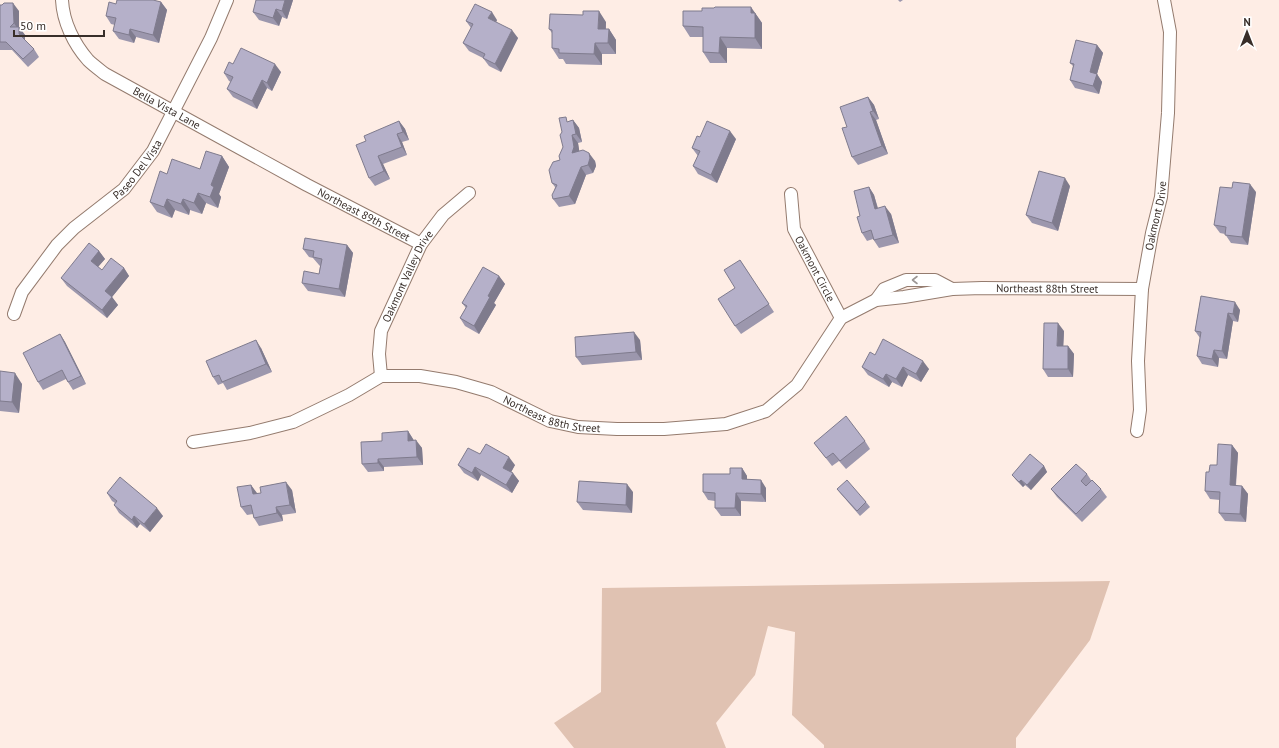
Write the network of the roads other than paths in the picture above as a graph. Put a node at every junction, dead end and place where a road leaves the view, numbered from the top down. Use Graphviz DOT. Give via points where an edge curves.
graph roads {
  1 [pos="62,0"];
  2 [pos="227,0"];
  3 [pos="1164,0"];
  4 [pos="174,112"];
  5 [pos="307,185"];
  6 [pos="469,193"];
  7 [pos="791,194"];
  8 [pos="421,244"];
  9 [pos="952,289"];
  10 [pos="1142,289"];
  11 [pos="876,300"];
  12 [pos="14,314"];
  13 [pos="841,318"];
  14 [pos="381,376"];
  15 [pos="1137,431"];
  16 [pos="193,442"];
  1 -- 4 [label="street, Bella Vista Lane" via="67,27 89,61 106,74"];
  2 -- 4 [label="street, Paseo Del Vista"];
  3 -- 10 [label="street, Oakmont Drive" via="1170,32 1168,113 1161,198"];
  4 -- 5 [label="street, Bella Vista Lane"];
  4 -- 12 [label="street, Paseo Del Vista" via="153,151 124,189 74,228 57,245 22,292"];
  5 -- 8 [label="street, Northeast 89th Street"];
  6 -- 8 [label="street, Oakmont Valley Drive" via="443,215"];
  7 -- 13 [label="street, Oakmont Circle" via="794,229"];
  8 -- 14 [label="street, Oakmont Valley Drive" via="381,331"];
  9 -- 10 [label="street, Northeast 88th Street"];
  9 -- 11 [label="street, Northeast 88th Street"];
  9 -- 11 [label="street, Northeast 88th Street, one-way" via="935,280 906,280 884,288"];
  10 -- 15 [label="street, Oakmont Drive" via="1138,361 1140,410"];
  11 -- 13 [label="street, Northeast 88th Street"];
  13 -- 14 [label="street, Northeast 88th Street" via="796,385 766,411 726,424 664,429 578,426 550,421 491,392 456,382 420,376"];
  14 -- 16 [label="street, Northeast 88th Street" via="293,422 250,434"];
}
